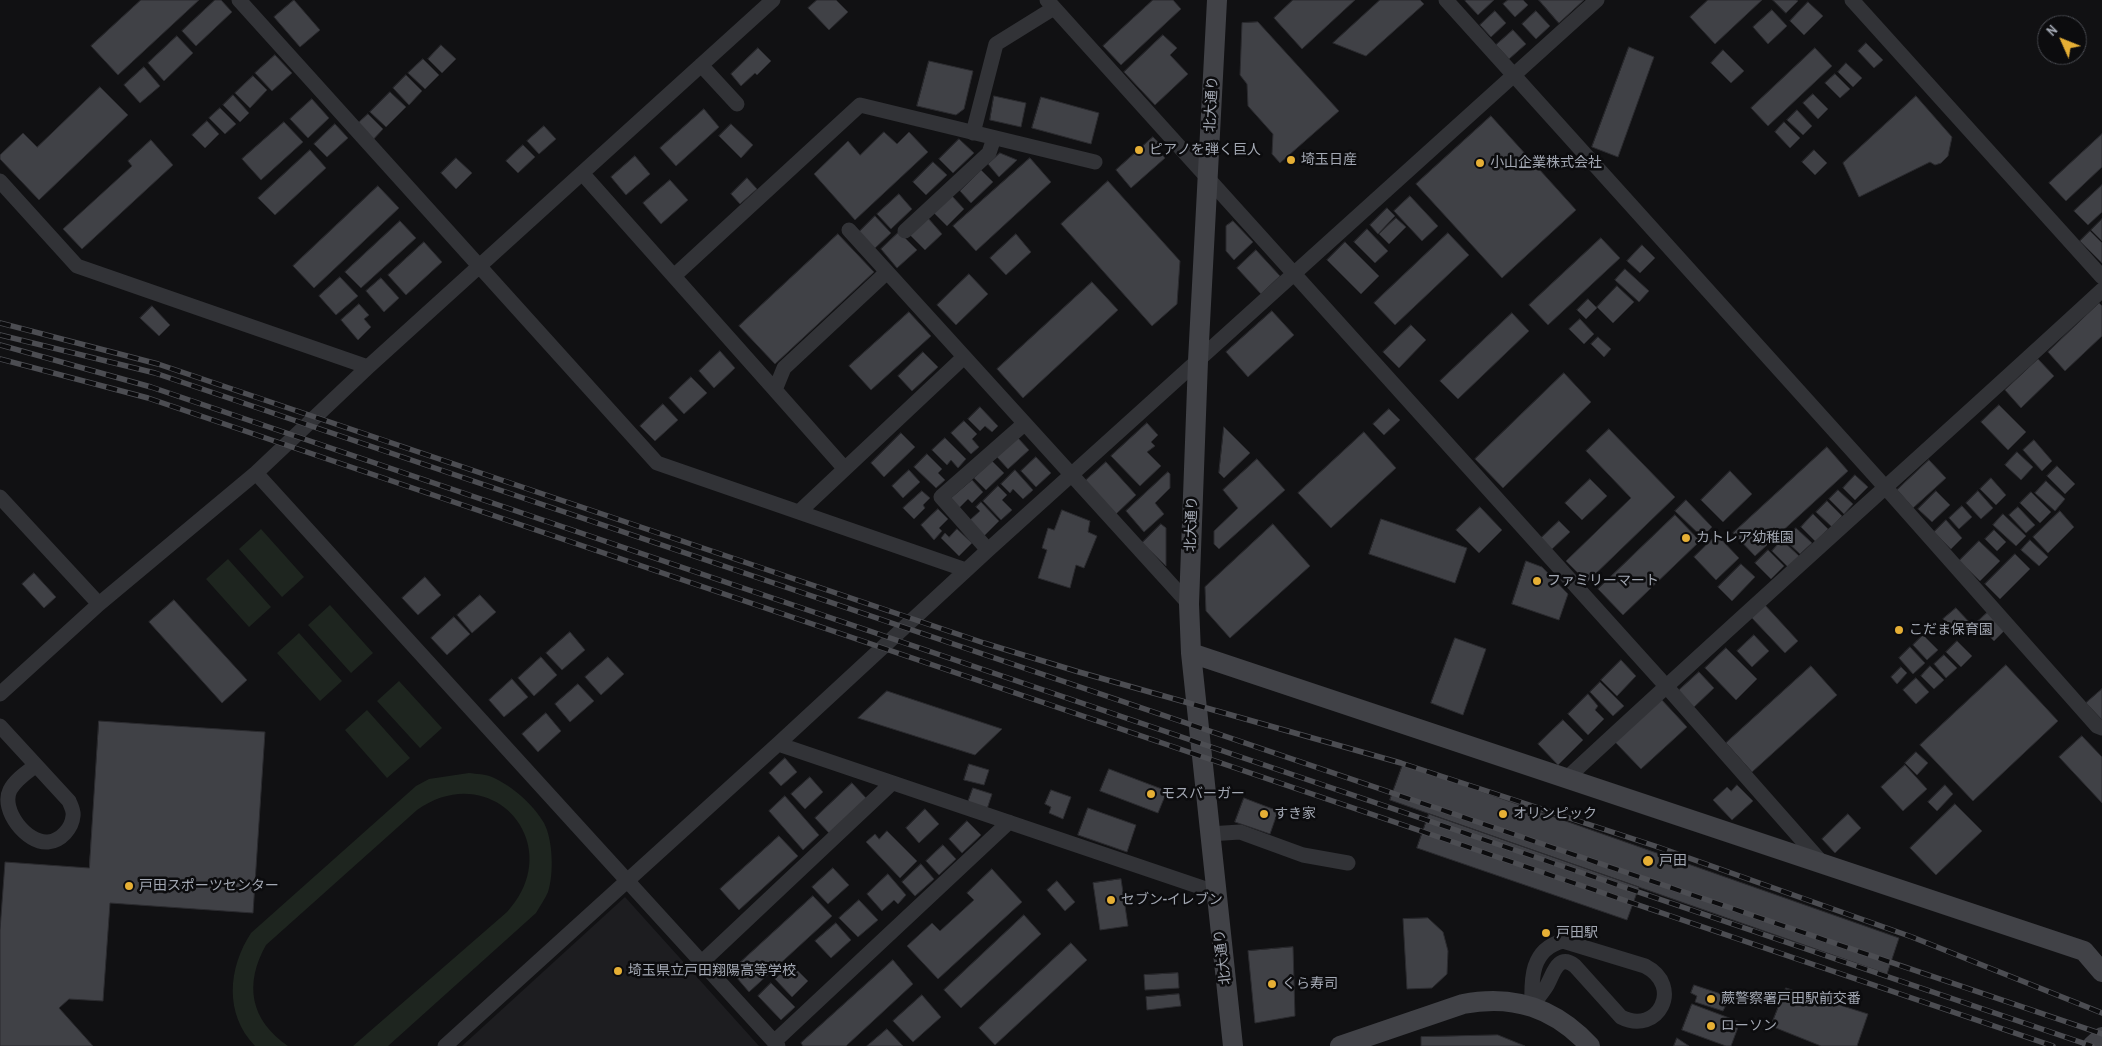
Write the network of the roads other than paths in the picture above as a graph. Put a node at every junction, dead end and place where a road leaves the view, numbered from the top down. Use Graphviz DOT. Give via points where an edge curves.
graph roads {
  1 [pos="239,0"];
  2 [pos="772,0"];
  3 [pos="1217,0"];
  4 [pos="1446,0"];
  5 [pos="1597,0"];
  6 [pos="1852,0"];
  7 [pos="1050,4"];
  8 [pos="701,65"];
  9 [pos="1514,76"];
  10 [pos="737,104"];
  11 [pos="973,132"];
  12 [pos="994,138"];
  13 [pos="1095,162"];
  14 [pos="582,173"];
  15 [pos="1208,179"];
  16 [pos="0,181"];
  17 [pos="849,230"];
  18 [pos="905,231"];
  19 [pos="479,266"];
  20 [pos="887,272"];
  21 [pos="1295,274"];
  22 [pos="674,276"];
  23 [pos="2102,277"];
  24 [pos="2102,290"];
  25 [pos="964,357"];
  26 [pos="1198,361"];
  27 [pos="368,367"];
  28 [pos="775,390"];
  29 [pos="1024,424"];
  30 [pos="845,470"];
  31 [pos="256,473"];
  32 [pos="1071,474"];
  33 [pos="1886,488"];
  34 [pos="0,497"];
  35 [pos="799,512"];
  36 [pos="5,514"];
  37 [pos="988,550"];
  38 [pos="966,570"];
  39 [pos="99,604"];
  40 [pos="1189,604"];
  41 [pos="1191,653"];
  42 [pos="1666,686"];
  43 [pos="0,694"];
  44 [pos="0,726"];
  45 [pos="2102,728"];
  46 [pos="778,744"];
  47 [pos="35,766"];
  48 [pos="1566,779"];
  49 [pos="892,783"];
  50 [pos="1009,822"];
  51 [pos="1209,834"];
  52 [pos="1348,863"];
  53 [pos="1825,866"];
  54 [pos="627,880"];
  55 [pos="1215,892"];
  56 [pos="702,962"];
  57 [pos="2102,972"];
  58 [pos="1532,1006"];
  59 [pos="2102,1037"];
  60 [pos="1382,1038"];
  61 [pos="776,1044"];
  62 [pos="445,1046"];
  63 [pos="1233,1046"];
  64 [pos="1340,1046"];
  65 [pos="1590,1046"];
  66 [pos="2092,1046"];
  1 -- 19 [label="street"];
  2 -- 8 [label="street"];
  3 -- 15 [label="street, 北大通り"];
  4 -- 9 [label="street"];
  5 -- 9 [label="street"];
  6 -- 23 [label="street"];
  7 -- 11 [label="street" via="996,44"];
  7 -- 15 [label="street"];
  8 -- 10 [label="street"];
  8 -- 14 [label="street"];
  9 -- 21 [label="street"];
  9 -- 33 [label="street"];
  11 -- 12 [label="street"];
  11 -- 22 [label="street" via="860,105"];
  12 -- 13 [label="street"];
  12 -- 18 [label="street" via="989,153"];
  14 -- 19 [label="street"];
  14 -- 22 [label="street"];
  15 -- 21 [label="street"];
  15 -- 26 [label="street, 北大通り"];
  16 -- 27 [label="street" via="77,266"];
  17 -- 20 [label="street"];
  19 -- 27 [label="street"];
  19 -- 35 [label="street" via="656,463"];
  20 -- 25 [label="street"];
  20 -- 28 [label="street" via="784,368"];
  21 -- 26 [label="street"];
  21 -- 42 [label="street"];
  22 -- 28 [label="street"];
  24 -- 33 [label="street"];
  25 -- 29 [label="street"];
  25 -- 30 [label="street"];
  26 -- 32 [label="street"];
  26 -- 40 [label="street, 北大通り"];
  27 -- 31 [label="street"];
  28 -- 30 [label="street"];
  29 -- 32 [label="street"];
  29 -- 37 [label="street" via="941,497"];
  30 -- 35 [label="street"];
  31 -- 39 [label="street"];
  31 -- 54 [label="street"];
  32 -- 37 [label="street"];
  32 -- 40 [label="street"];
  33 -- 42 [label="street"];
  33 -- 45 [label="street"];
  34 -- 36 [label="street"];
  35 -- 38 [label="street"];
  36 -- 39 [label="street"];
  37 -- 38 [label="street"];
  38 -- 46 [label="street"];
  39 -- 43 [label="street"];
  40 -- 41 [label="street, 北大通り"];
  41 -- 48 [label="street"];
  41 -- 51 [label="street, 北大通り"];
  42 -- 48 [label="street"];
  42 -- 53 [label="street"];
  44 -- 47 [label="street"];
  46 -- 49 [label="street"];
  46 -- 54 [label="street"];
  47 -- 47 [label="street" via="63,792 74,814 70,828 60,838 48,842 35,840 22,830 12,817 7,802 10,789"];
  48 -- 53 [label="street"];
  49 -- 50 [label="street"];
  49 -- 56 [label="street"];
  50 -- 55 [label="street"];
  50 -- 61 [label="street"];
  51 -- 52 [label="street" via="1240,832 1303,855"];
  51 -- 55 [label="street, 北大通り"];
  53 -- 57 [label="street" via="2084,951"];
  54 -- 56 [label="street"];
  54 -- 62 [label="street"];
  55 -- 63 [label="street, 北大通り"];
  56 -- 61 [label="street"];
  58 -- 58 [label="street" via="1531,980 1540,954 1563,941 1646,966 1660,977 1664,986 1665,996 1656,1014 1648,1020 1628,1021 1621,1018 1575,966 1564,963 1556,967"];
  58 -- 60 [label="street" via="1507,1001 1463,1004"];
  58 -- 65 [label="street" via="1574,1029"];
  59 -- 66 [label="street"];
  60 -- 64 [label="street"];
}
